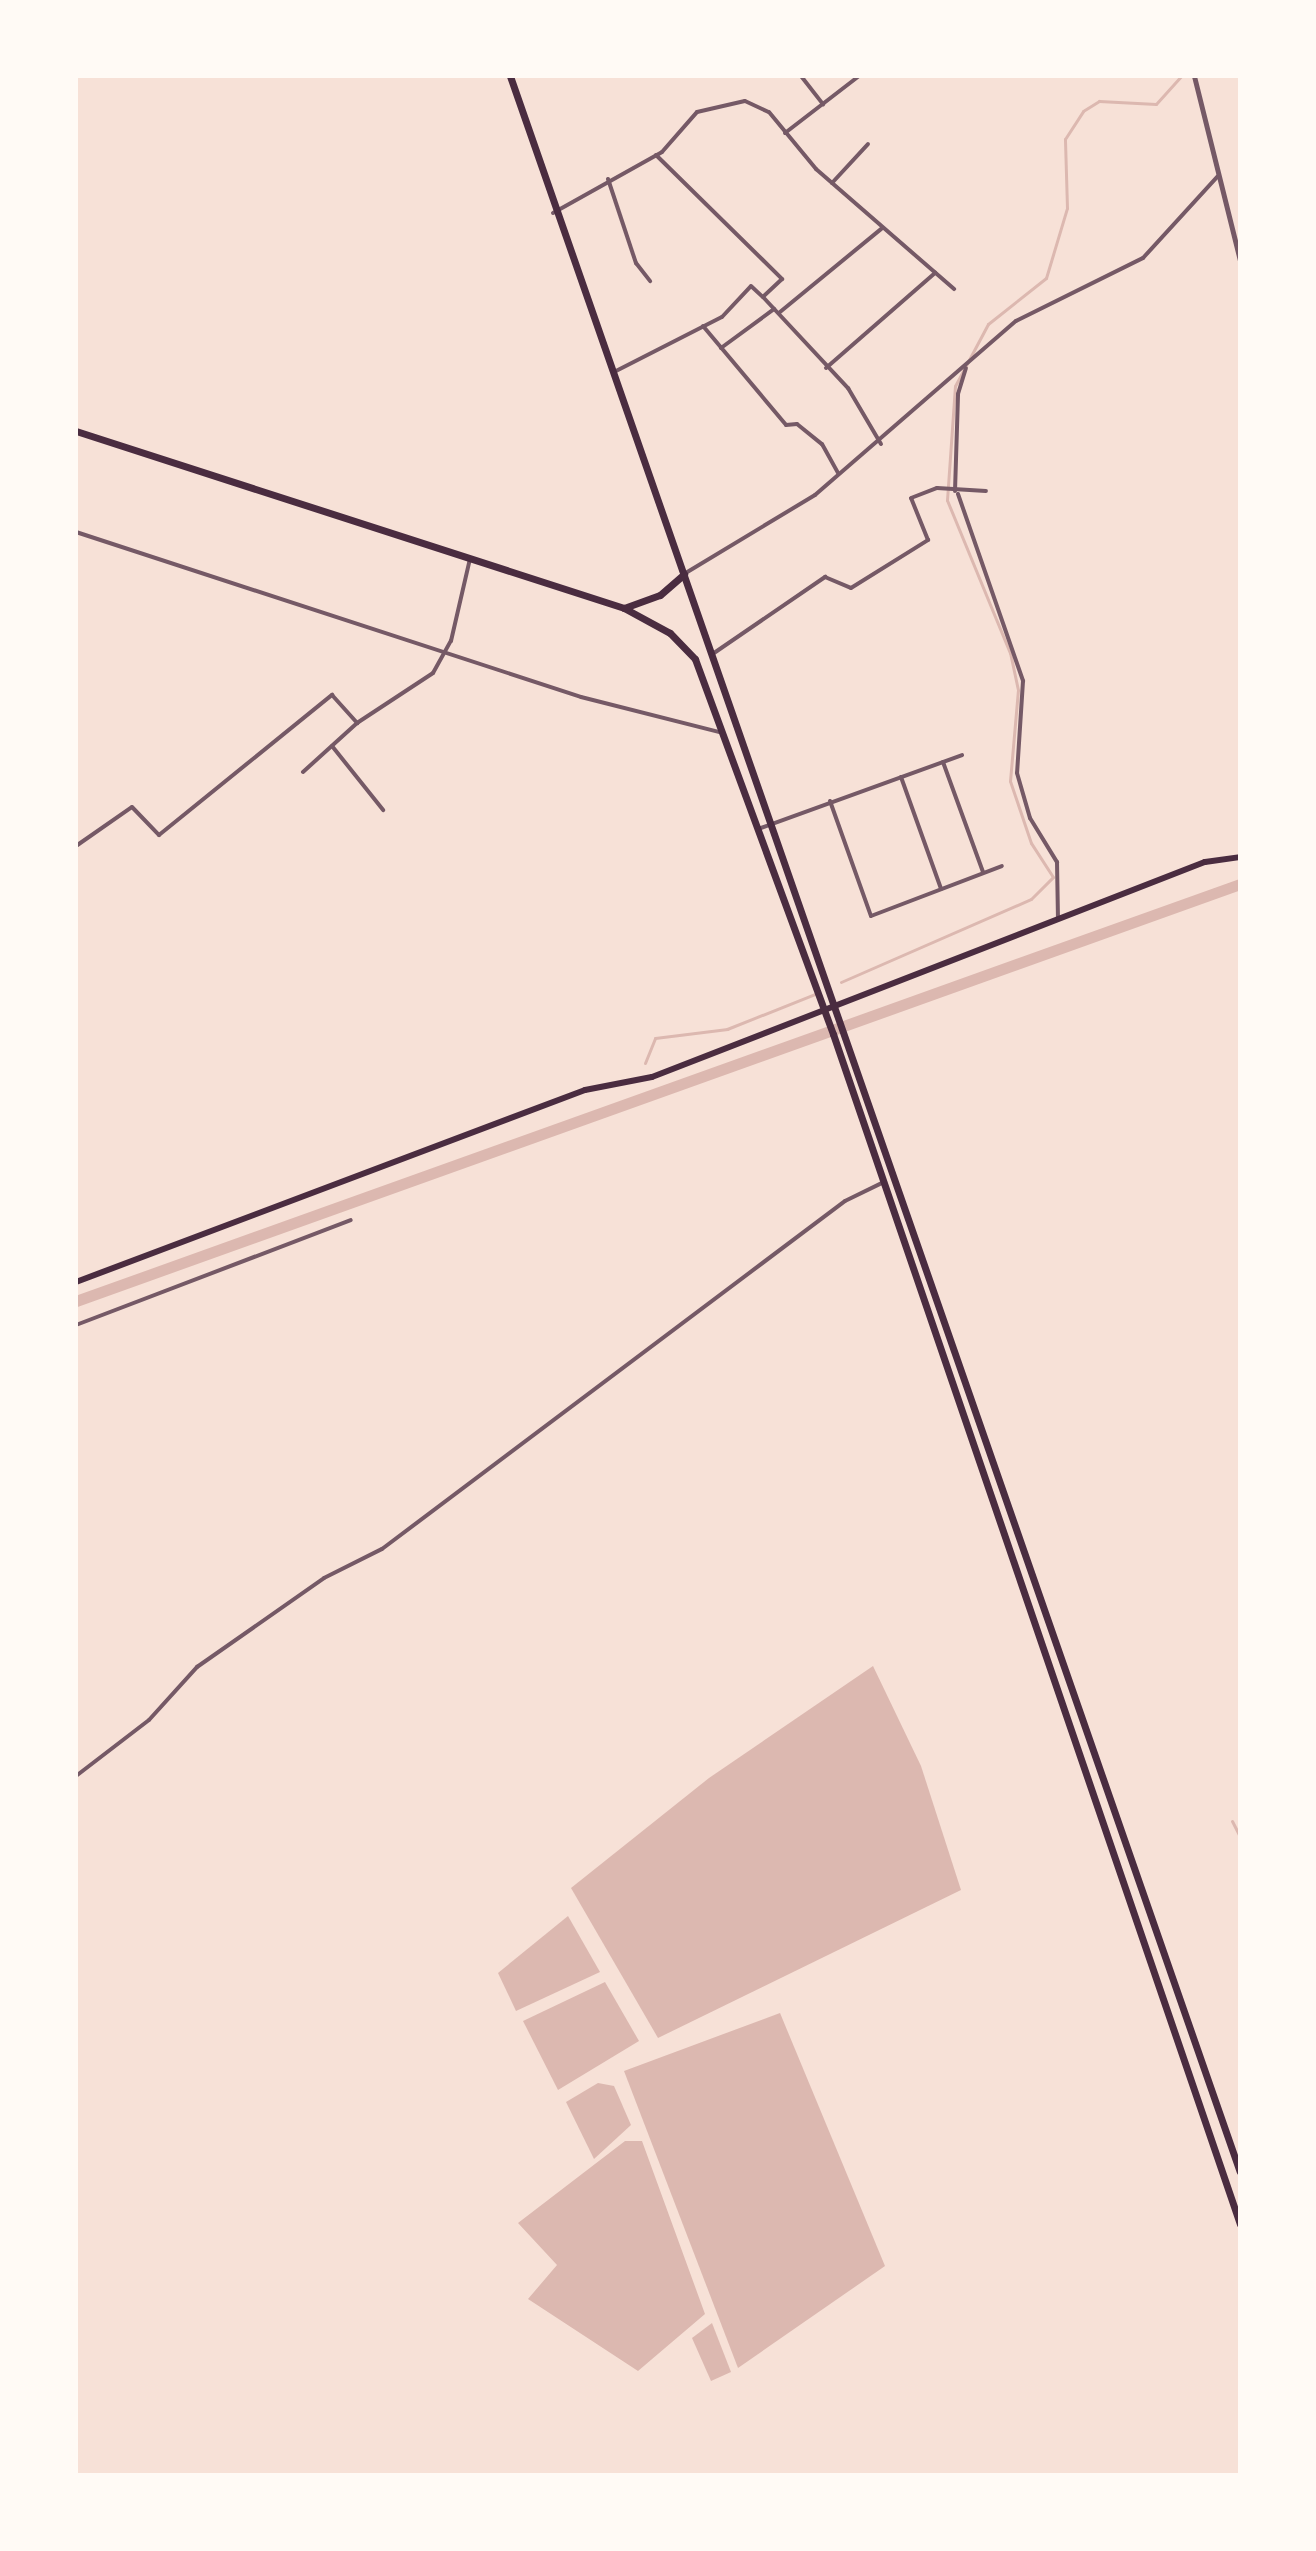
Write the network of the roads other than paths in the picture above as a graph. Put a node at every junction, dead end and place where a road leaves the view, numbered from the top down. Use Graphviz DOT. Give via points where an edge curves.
graph roads {
  1 [pos="510,76"];
  2 [pos="801,76"];
  3 [pos="859,76"];
  4 [pos="1194,76"];
  5 [pos="823,104"];
  6 [pos="785,133"];
  7 [pos="868,144"];
  8 [pos="656,155"];
  9 [pos="1221,174"];
  10 [pos="608,179"];
  11 [pos="832,183"];
  12 [pos="553,213"];
  13 [pos="881,229"];
  14 [pos="1240,260"];
  15 [pos="935,273"];
  16 [pos="650,281"];
  17 [pos="954,289"];
  18 [pos="763,297"];
  19 [pos="774,309"];
  20 [pos="780,312"];
  21 [pos="703,326"];
  22 [pos="721,348"];
  23 [pos="826,368"];
  24 [pos="966,368"];
  25 [pos="611,374"];
  26 [pos="76,431"];
  27 [pos="881,444"];
  28 [pos="839,474"];
  29 [pos="956,491"];
  30 [pos="986,491"];
  31 [pos="76,532"];
  32 [pos="471,557"];
  33 [pos="684,574"];
  34 [pos="624,608"];
  35 [pos="445,648"];
  36 [pos="714,653"];
  37 [pos="357,723"];
  38 [pos="723,733"];
  39 [pos="332,746"];
  40 [pos="962,755"];
  41 [pos="943,762"];
  42 [pos="303,772"];
  43 [pos="901,777"];
  44 [pos="830,801"];
  45 [pos="383,810"];
  46 [pos="775,822"];
  47 [pos="757,829"];
  48 [pos="76,846"];
  49 [pos="1240,857"];
  50 [pos="1002,866"];
  51 [pos="983,872"];
  52 [pos="941,889"];
  53 [pos="1058,920"];
  54 [pos="837,1004"];
  55 [pos="824,1009"];
  56 [pos="884,1182"];
  57 [pos="351,1220"];
  58 [pos="76,1282"];
  59 [pos="76,1325"];
  60 [pos="76,1776"];
  61 [pos="1105,1782"];
  62 [pos="1089,1789"];
  63 [pos="1240,2172"];
  64 [pos="1240,2224"];
  1 -- 12 [label="main road"];
  2 -- 5 [label="street"];
  3 -- 5 [label="street"];
  4 -- 9 [label="street"];
  5 -- 6 [label="street"];
  6 -- 8 [label="street" via="769,112 745,101 697,112"];
  6 -- 11 [label="street"];
  7 -- 11 [label="street"];
  8 -- 10 [label="street"];
  8 -- 18 [label="street" via="782,279"];
  9 -- 14 [label="street"];
  9 -- 24 [label="street" via="1143,258 1104,282 1053,297"];
  10 -- 12 [label="street"];
  10 -- 16 [label="street" via="636,263"];
  11 -- 13 [label="street"];
  12 -- 25 [label="main road"];
  13 -- 15 [label="street"];
  13 -- 20 [label="street"];
  15 -- 17 [label="street"];
  15 -- 23 [label="street"];
  18 -- 19 [label="street"];
  18 -- 21 [label="street" via="751,286 727,314"];
  19 -- 20 [label="street"];
  19 -- 22 [label="street"];
  20 -- 23 [label="street"];
  21 -- 22 [label="street"];
  21 -- 25 [label="street"];
  22 -- 28 [label="street" via="786,425 797,424 822,444"];
  23 -- 27 [label="street" via="848,388"];
  24 -- 27 [label="street" via="955,368"];
  24 -- 29 [label="street" via="958,394"];
  25 -- 33 [label="main road"];
  26 -- 32 [label="main road"];
  27 -- 28 [label="street"];
  28 -- 33 [label="street"];
  29 -- 30 [label="street"];
  29 -- 36 [label="street" via="937,488 911,498 928,540 851,588 825,577"];
  29 -- 53 [label="street" via="1023,681 1017,773 1030,818 1057,862"];
  31 -- 35 [label="street"];
  32 -- 34 [label="main road"];
  32 -- 35 [label="street"];
  33 -- 34 [label="main road" via="660,595"];
  33 -- 36 [label="main road"];
  34 -- 38 [label="main road" via="684,645 715,704"];
  35 -- 37 [label="street" via="433,673"];
  35 -- 38 [label="street" via="581,697"];
  36 -- 46 [label="main road"];
  37 -- 39 [label="street"];
  37 -- 48 [label="street" via="332,695 159,835 132,807"];
  38 -- 47 [label="main road"];
  39 -- 42 [label="street"];
  39 -- 45 [label="street"];
  40 -- 41 [label="street"];
  41 -- 43 [label="street"];
  41 -- 51 [label="street"];
  43 -- 44 [label="street"];
  43 -- 52 [label="street"];
  44 -- 46 [label="street"];
  44 -- 52 [label="street" via="871,916"];
  46 -- 47 [label="street"];
  46 -- 54 [label="main road"];
  47 -- 55 [label="main road"];
  49 -- 53 [label="main road" via="1205,862"];
  50 -- 51 [label="street"];
  51 -- 52 [label="street"];
  53 -- 54 [label="main road"];
  54 -- 55 [label="main road"];
  54 -- 61 [label="main road"];
  55 -- 56 [label="main road"];
  55 -- 58 [label="main road" via="652,1077 585,1090"];
  56 -- 60 [label="street" via="845,1201 382,1549 324,1578 197,1667 149,1720"];
  56 -- 62 [label="main road"];
  57 -- 59 [label="street"];
  61 -- 62 [label="main road"];
  61 -- 63 [label="main road"];
  62 -- 64 [label="main road"];
}
